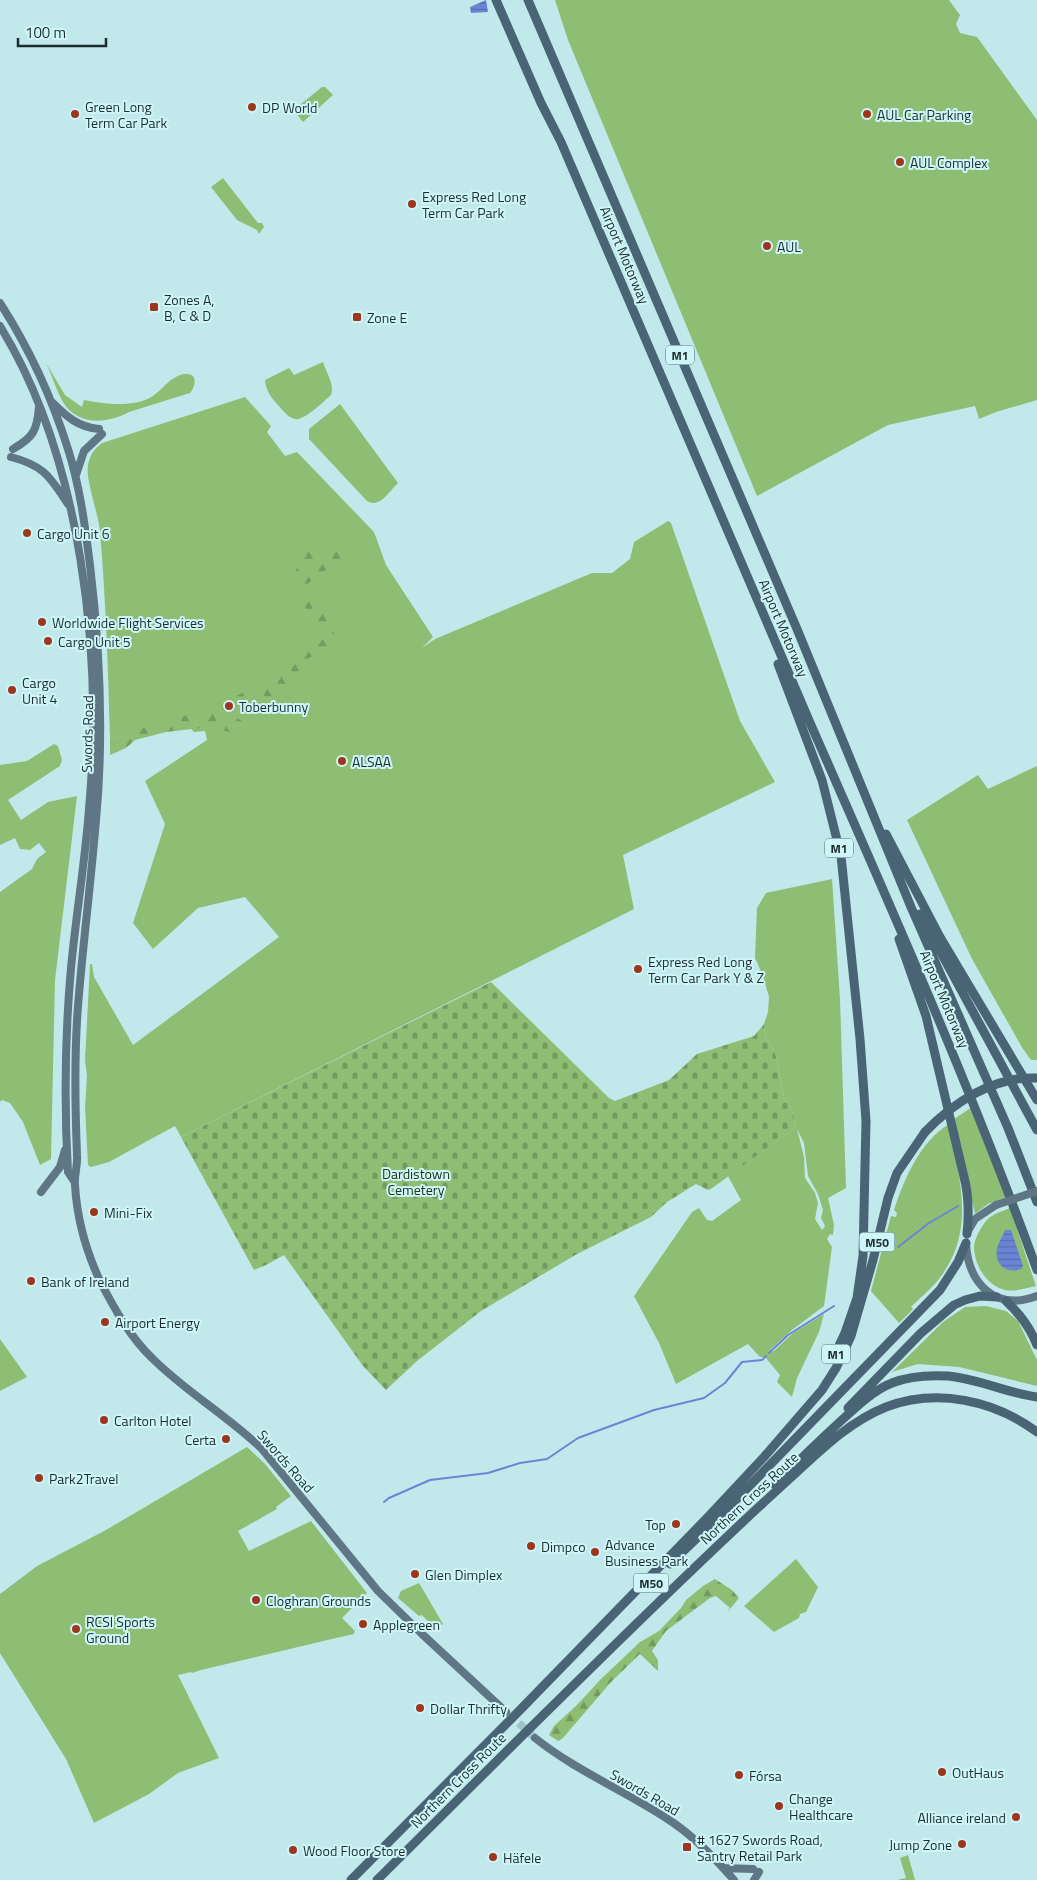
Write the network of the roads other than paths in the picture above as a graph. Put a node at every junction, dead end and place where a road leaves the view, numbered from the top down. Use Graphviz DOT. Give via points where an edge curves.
graph roads {
  1 [pos="496,0"];
  2 [pos="502,0"];
  3 [pos="528,0"];
  4 [pos="533,0"];
  5 [pos="563,81"];
  6 [pos="561,142"];
  7 [pos="0,303"];
  8 [pos="0,326"];
  9 [pos="50,400"];
  10 [pos="39,404"];
  11 [pos="76,477"];
  12 [pos="71,508"];
  13 [pos="726,528"];
  14 [pos="865,794"];
  15 [pos="885,845"];
  16 [pos="874,867"];
  17 [pos="1037,1078"];
  18 [pos="1037,1100"];
  19 [pos="1037,1130"];
  20 [pos="67,1143"];
  21 [pos="74,1181"];
  22 [pos="1037,1190"];
  23 [pos="41,1192"];
  24 [pos="1037,1202"];
  25 [pos="967,1238"];
  26 [pos="1037,1270"];
  27 [pos="997,1297"];
  28 [pos="1033,1298"];
  29 [pos="1006,1301"];
  30 [pos="1037,1345"];
  31 [pos="1033,1396"];
  32 [pos="806,1407"];
  33 [pos="1037,1432"];
  34 [pos="812,1448"];
  35 [pos="654,1606"];
  36 [pos="520,1711"];
  37 [pos="506,1712"];
  38 [pos="535,1738"];
  39 [pos="723,1868"];
  40 [pos="352,1880"];
  41 [pos="378,1880"];
  42 [pos="734,1880"];
  43 [pos="754,1880"];
  1 -- 6 [label="highway, Airport Motorway / M1"];
  2 -- 6 [label="highway, M1"];
  3 -- 5 [label="highway, M1"];
  4 -- 5 [label="highway, M1"];
  5 -- 14 [label="highway, Airport Motorway / M1"];
  6 -- 13 [label="highway, Airport Motorway / M1"];
  7 -- 9 [label="main road, Swords Road"];
  8 -- 10 [label="main road, Swords Road"];
  9 -- 11 [label="main road, Swords Road"];
  9 -- 11 [label="main road" via="74,422 100,431 84,451"];
  10 -- 12 [label="main road, Swords Road"];
  10 -- 12 [label="main road" via="36,429 12,453 41,468"];
  11 -- 21 [label="main road, Swords Road" via="95,608 100,732 96,820 74,1055 78,1162"];
  12 -- 20 [label="main road, Swords Road" via="90,646 93,730 90,808 68,1010"];
  13 -- 16 [label="highway, Airport Motorway / M1"];
  13 -- 32 [label="highway, M1" via="807,739 830,810 841,856 860,1039 866,1121 860,1278 845,1334"];
  14 -- 15 [label="highway, Airport Motorway / M1"];
  14 -- 18 [label="highway" via="940,937"];
  15 -- 19 [label="highway" via="956,984"];
  15 -- 24 [label="highway, Airport Motorway / M1"];
  16 -- 25 [label="highway" via="926,1016 968,1191"];
  16 -- 26 [label="highway, Airport Motorway / M1" via="978,1115"];
  17 -- 32 [label="highway, M50, bridge" via="1003,1083 976,1092 950,1109 925,1132 902,1164 888,1198 851,1336 829,1379"];
  20 -- 21 [label="main road, Swords Road" via="68,1172"];
  20 -- 23 [label="main road" via="60,1167"];
  21 -- 37 [label="main road, Swords Road" via="78,1218 93,1264 114,1305 141,1346 165,1370 262,1450 378,1591"];
  22 -- 25 [label="main road, bridge" via="996,1205 975,1219"];
  25 -- 27 [label="main road" via="967,1255 973,1274 986,1291"];
  25 -- 36 [label="highway, M50" via="958,1262 940,1290 726,1510"];
  27 -- 29 [label="main road"];
  27 -- 34 [label="highway, M50" via="980,1296 964,1300 942,1314 852,1403"];
  28 -- 29 [label="main road"];
  29 -- 30 [label="highway" via="1030,1328"];
  31 -- 34 [label="highway" via="949,1376 931,1375 892,1382 858,1406"];
  32 -- 36 [label="highway, M50" via="764,1457"];
  33 -- 35 [label="highway, Northern Cross Route / M50" via="996,1409 957,1400 907,1401 869,1415 826,1445"];
  34 -- 35 [label="highway, M50"];
  35 -- 41 [label="highway, Northern Cross Route / M50"];
  36 -- 40 [label="highway, Northern Cross Route / M50"];
  38 -- 39 [label="main road, Swords Road" via="576,1767 668,1818"];
  39 -- 42 [label="main road, Swords Road"];
  39 -- 43 [label="main road" via="756,1871"];
}
